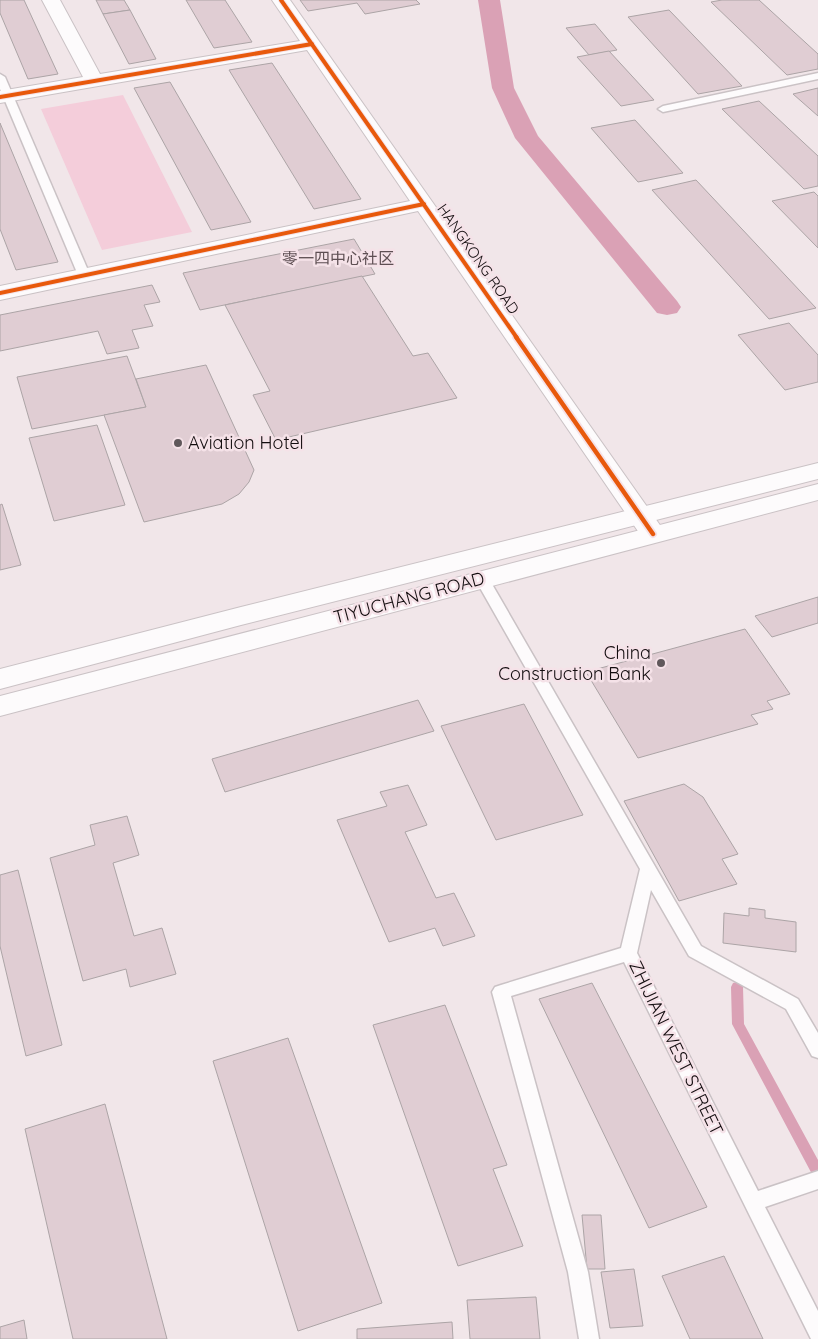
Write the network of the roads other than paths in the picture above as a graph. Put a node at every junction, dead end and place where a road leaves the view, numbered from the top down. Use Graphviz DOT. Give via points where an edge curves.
graph roads {
  1 [pos="51,0"];
  2 [pos="281,0"];
  3 [pos="312,44"];
  4 [pos="818,76"];
  5 [pos="0,78"];
  6 [pos="94,81"];
  7 [pos="4,97"];
  8 [pos="663,109"];
  9 [pos="424,204"];
  10 [pos="84,275"];
  11 [pos="0,293"];
  12 [pos="818,471"];
  13 [pos="818,492"];
  14 [pos="646,525"];
  15 [pos="482,579"];
  16 [pos="0,679"];
  17 [pos="0,706"];
  18 [pos="648,870"];
  19 [pos="628,952"];
  20 [pos="818,1050"];
  21 [pos="818,1180"];
  22 [pos="753,1202"];
  23 [pos="818,1332"];
  24 [pos="589,1339"];
  1 -- 6 [label="street"];
  2 -- 3 [label="street, HANGKONG ROAD"];
  3 -- 6 [label="street"];
  3 -- 9 [label="street, HANGKONG ROAD"];
  4 -- 8 [label="lane"];
  5 -- 7 [label="lane"];
  6 -- 7 [label="street"];
  7 -- 10 [label="lane"];
  9 -- 10 [label="street"];
  9 -- 14 [label="street, HANGKONG ROAD"];
  10 -- 11 [label="street"];
  12 -- 14 [label="street, TIYUCHANG ROAD"];
  13 -- 14 [label="street, TIYUCHANG ROAD"];
  14 -- 15 [label="street, TIYUCHANG ROAD"];
  14 -- 16 [label="street, TIYUCHANG ROAD" via="241,616"];
  15 -- 17 [label="street, TIYUCHANG ROAD"];
  15 -- 18 [label="lane"];
  18 -- 19 [label="lane, ZHIJIAN WEST STREET"];
  18 -- 20 [label="lane" via="695,951 792,1004"];
  19 -- 22 [label="lane, ZHIJIAN WEST STREET"];
  19 -- 24 [label="lane" via="501,992 578,1272"];
  21 -- 22 [label="lane"];
  22 -- 23 [label="lane, ZHIJIAN WEST STREET"];
}
